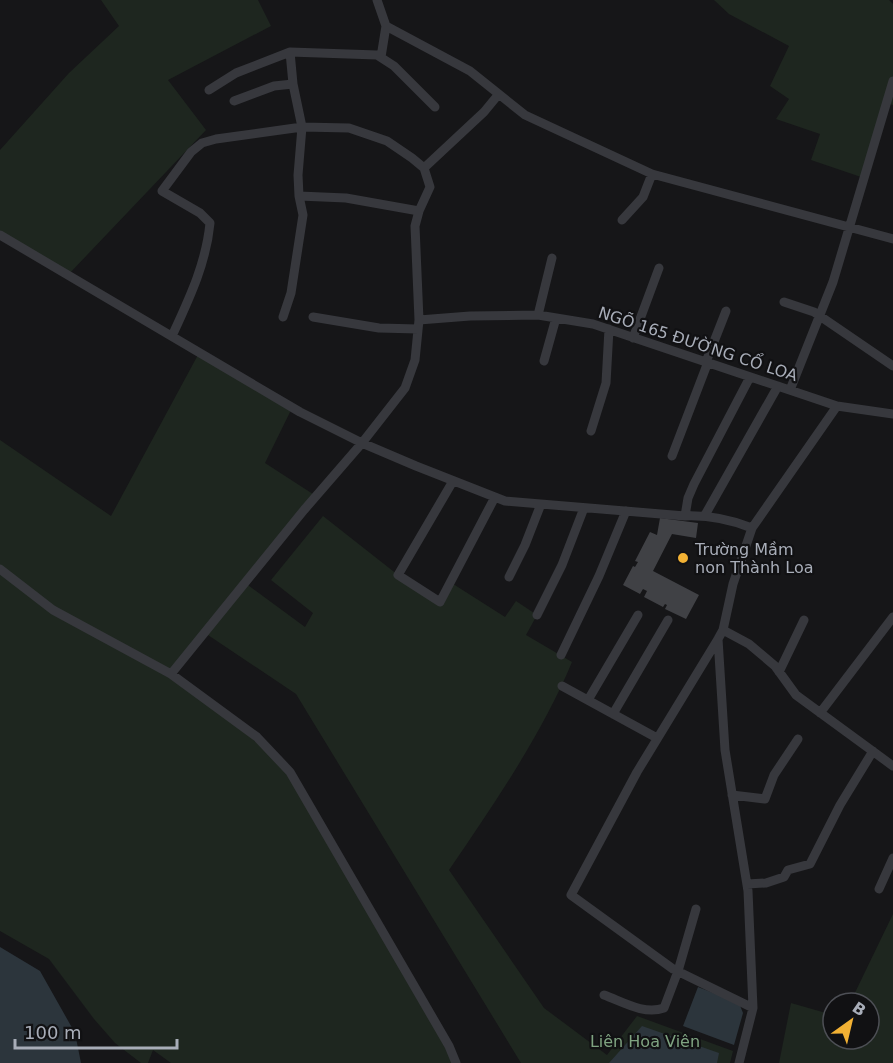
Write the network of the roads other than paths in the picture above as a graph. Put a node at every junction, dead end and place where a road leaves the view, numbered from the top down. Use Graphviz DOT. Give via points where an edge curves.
graph roads {
  1 [pos="377,0"];
  2 [pos="386,26"];
  3 [pos="290,52"];
  4 [pos="381,57"];
  5 [pos="893,81"];
  6 [pos="293,84"];
  7 [pos="209,90"];
  8 [pos="498,94"];
  9 [pos="234,101"];
  10 [pos="435,107"];
  11 [pos="302,127"];
  12 [pos="423,168"];
  13 [pos="652,174"];
  14 [pos="299,196"];
  15 [pos="419,211"];
  16 [pos="622,220"];
  17 [pos="848,227"];
  18 [pos="0,235"];
  19 [pos="893,239"];
  20 [pos="552,258"];
  21 [pos="659,268"];
  22 [pos="784,302"];
  23 [pos="726,311"];
  24 [pos="538,315"];
  25 [pos="820,315"];
  26 [pos="283,317"];
  27 [pos="313,317"];
  28 [pos="556,318"];
  29 [pos="418,325"];
  30 [pos="609,329"];
  31 [pos="172,336"];
  32 [pos="633,338"];
  33 [pos="544,362"];
  34 [pos="707,362"];
  35 [pos="893,366"];
  36 [pos="750,377"];
  37 [pos="778,386"];
  38 [pos="790,390"];
  39 [pos="837,406"];
  40 [pos="893,414"];
  41 [pos="591,431"];
  42 [pos="362,444"];
  43 [pos="672,456"];
  44 [pos="453,481"];
  45 [pos="495,497"];
  46 [pos="541,504"];
  47 [pos="584,508"];
  48 [pos="626,511"];
  49 [pos="705,515"];
  50 [pos="684,516"];
  51 [pos="752,528"];
  52 [pos="0,569"];
  53 [pos="509,577"];
  54 [pos="537,615"];
  55 [pos="638,615"];
  56 [pos="893,617"];
  57 [pos="668,620"];
  58 [pos="804,620"];
  59 [pos="723,630"];
  60 [pos="718,639"];
  61 [pos="561,656"];
  62 [pos="779,672"];
  63 [pos="171,674"];
  64 [pos="562,686"];
  65 [pos="588,700"];
  66 [pos="820,713"];
  67 [pos="613,714"];
  68 [pos="657,738"];
  69 [pos="798,739"];
  70 [pos="873,752"];
  71 [pos="893,766"];
  72 [pos="732,795"];
  73 [pos="893,858"];
  74 [pos="747,884"];
  75 [pos="879,889"];
  76 [pos="696,909"];
  77 [pos="678,971"];
  78 [pos="604,995"];
  79 [pos="753,1008"];
  80 [pos="456,1063"];
  81 [pos="739,1063"];
  1 -- 2 [label="street"];
  2 -- 4 [label="street"];
  2 -- 8 [label="street" via="470,71"];
  3 -- 4 [label="street"];
  3 -- 6 [label="street"];
  3 -- 7 [label="street" via="236,73"];
  4 -- 10 [label="street"];
  5 -- 17 [label="street"];
  6 -- 9 [label="street" via="274,86"];
  6 -- 11 [label="street"];
  8 -- 12 [label="street"];
  8 -- 13 [label="street" via="525,116"];
  11 -- 12 [label="street" via="349,128 387,141"];
  11 -- 14 [label="street"];
  11 -- 31 [label="street" via="202,143 162,191 210,223 196,285"];
  12 -- 15 [label="street" via="430,187"];
  13 -- 16 [label="street" via="643,197"];
  13 -- 17 [label="street"];
  14 -- 15 [label="street" via="346,198"];
  14 -- 26 [label="street" via="303,215 291,293"];
  15 -- 29 [label="street" via="415,226"];
  17 -- 19 [label="street"];
  17 -- 25 [label="street"];
  18 -- 31 [label="street"];
  20 -- 24 [label="street"];
  21 -- 32 [label="street"];
  22 -- 25 [label="street"];
  23 -- 34 [label="street"];
  24 -- 28 [label="street, NGÕ 165 ĐƯỜNG CỔ LOA"];
  24 -- 29 [label="street, NGÕ 165 ĐƯỜNG CỔ LOA" via="470,316"];
  25 -- 35 [label="street"];
  25 -- 38 [label="street"];
  27 -- 29 [label="street, NGÕ 165 ĐƯỜNG CỔ LOA" via="379,328"];
  28 -- 30 [label="street, NGÕ 165 ĐƯỜNG CỔ LOA"];
  28 -- 33 [label="street"];
  29 -- 42 [label="street" via="415,360 405,388"];
  30 -- 32 [label="street, NGÕ 165 ĐƯỜNG CỔ LOA"];
  30 -- 41 [label="street" via="606,383"];
  31 -- 42 [label="street"];
  32 -- 34 [label="street, NGÕ 165 ĐƯỜNG CỔ LOA"];
  34 -- 36 [label="street, NGÕ 165 ĐƯỜNG CỔ LOA"];
  34 -- 43 [label="street"];
  36 -- 37 [label="street, NGÕ 165 ĐƯỜNG CỔ LOA"];
  36 -- 50 [label="street" via="694,484"];
  37 -- 38 [label="street, NGÕ 165 ĐƯỜNG CỔ LOA"];
  37 -- 49 [label="street"];
  38 -- 39 [label="street, NGÕ 165 ĐƯỜNG CỔ LOA"];
  39 -- 40 [label="street, NGÕ 165 ĐƯỜNG CỔ LOA"];
  39 -- 51 [label="street"];
  42 -- 44 [label="street"];
  42 -- 63 [label="street"];
  44 -- 45 [label="street"];
  44 -- 45 [label="street" via="398,576 440,602"];
  45 -- 46 [label="street"];
  46 -- 47 [label="street"];
  46 -- 53 [label="street"];
  47 -- 48 [label="street"];
  47 -- 54 [label="street"];
  48 -- 50 [label="street"];
  48 -- 61 [label="street"];
  49 -- 50 [label="street"];
  49 -- 51 [label="street"];
  51 -- 59 [label="street"];
  52 -- 63 [label="street" via="53,610"];
  55 -- 65 [label="street"];
  56 -- 66 [label="street"];
  57 -- 67 [label="street"];
  58 -- 62 [label="street"];
  59 -- 60 [label="street"];
  59 -- 62 [label="street" via="749,644"];
  60 -- 68 [label="street"];
  60 -- 72 [label="street"];
  62 -- 66 [label="street" via="796,695"];
  63 -- 80 [label="street" via="257,737 290,772"];
  64 -- 65 [label="street"];
  65 -- 67 [label="street"];
  66 -- 70 [label="street"];
  67 -- 68 [label="street"];
  68 -- 77 [label="street" via="571,895"];
  69 -- 72 [label="street" via="774,775 765,799"];
  70 -- 71 [label="street"];
  70 -- 74 [label="street" via="810,864 788,870 784,877 766,883"];
  72 -- 74 [label="street"];
  73 -- 75 [label="street"];
  74 -- 79 [label="street"];
  76 -- 77 [label="street"];
  77 -- 78 [label="street" via="664,1008 655,1011"];
  77 -- 79 [label="street"];
  79 -- 81 [label="street"];
}
